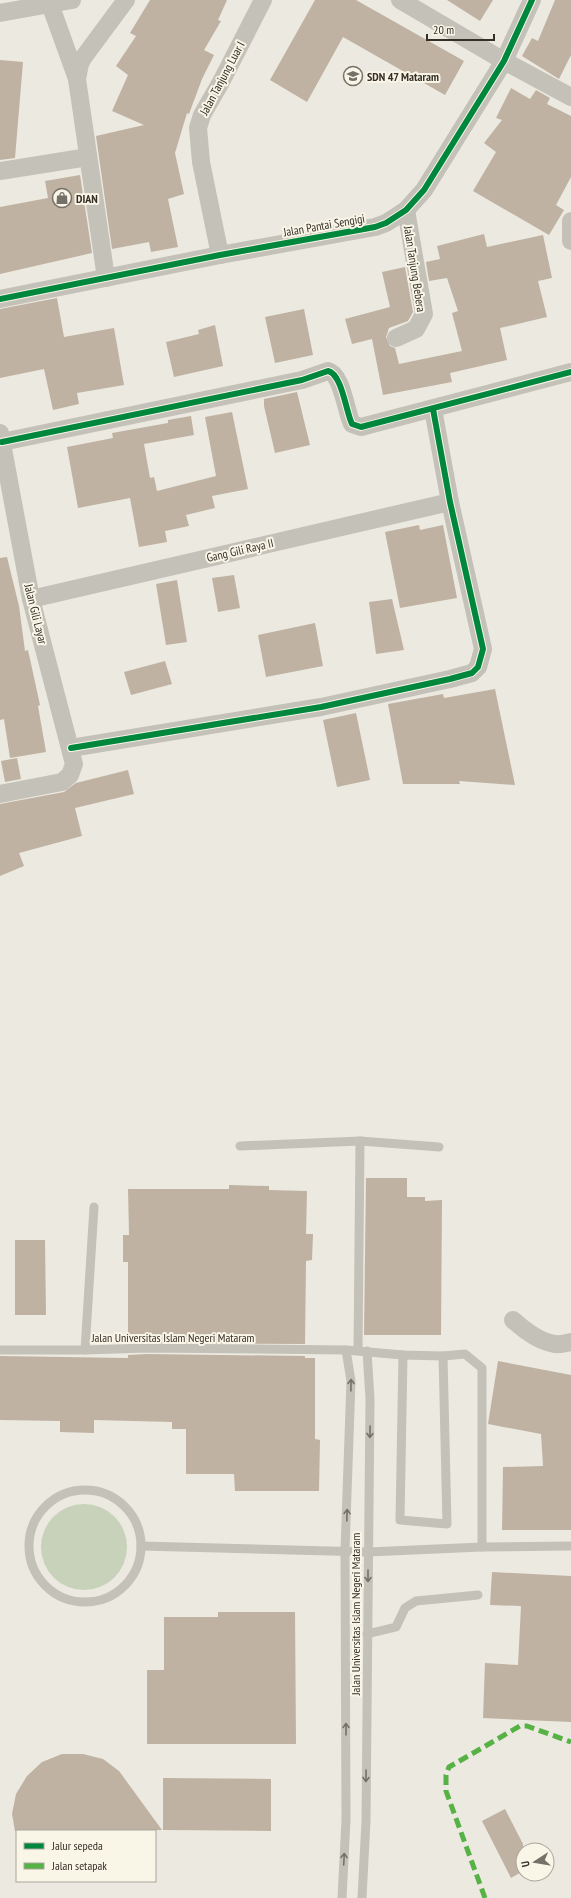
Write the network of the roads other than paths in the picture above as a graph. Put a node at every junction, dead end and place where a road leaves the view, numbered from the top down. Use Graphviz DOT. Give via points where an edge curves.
graph roads {
  1 [pos="72,0"];
  2 [pos="126,0"];
  3 [pos="263,0"];
  4 [pos="400,0"];
  5 [pos="532,0"];
  6 [pos="50,4"];
  7 [pos="0,13"];
  8 [pos="504,61"];
  9 [pos="77,79"];
  10 [pos="571,97"];
  11 [pos="88,157"];
  12 [pos="0,171"];
  13 [pos="406,210"];
  14 [pos="571,221"];
  15 [pos="571,241"];
  16 [pos="220,255"];
  17 [pos="106,278"];
  18 [pos="0,299"];
  19 [pos="396,338"];
  20 [pos="571,372"];
  21 [pos="433,410"];
  22 [pos="1,438"];
  23 [pos="450,502"];
  24 [pos="31,599"];
  25 [pos="71,748"];
  26 [pos="0,794"];
  27 [pos="360,1141"];
  28 [pos="240,1146"];
  29 [pos="439,1147"];
  30 [pos="94,1207"];
  31 [pos="513,1320"];
  32 [pos="571,1342"];
  33 [pos="0,1350"];
  34 [pos="85,1350"];
  35 [pos="346,1350"];
  36 [pos="363,1351"];
  37 [pos="403,1355"];
  38 [pos="443,1356"];
  39 [pos="140,1546"];
  40 [pos="571,1546"];
  41 [pos="482,1547"];
  42 [pos="345,1550"];
  43 [pos="368,1552"];
  44 [pos="478,1595"];
  45 [pos="367,1634"];
  46 [pos="342,1898"];
  47 [pos="362,1898"];
  1 -- 6 [label="street"];
  2 -- 9 [label="street" via="83,58"];
  3 -- 16 [label="street, Jalan Tanjung Luar I" via="202,114 198,128 201,162"];
  4 -- 8 [label="street"];
  5 -- 8 [label="street, Jalan Pantai Sengigi"];
  6 -- 7 [label="street"];
  6 -- 9 [label="street"];
  8 -- 10 [label="street"];
  8 -- 13 [label="street, Jalan Pantai Sengigi" via="424,190"];
  9 -- 11 [label="street"];
  11 -- 12 [label="street"];
  11 -- 17 [label="street"];
  13 -- 16 [label="street, Jalan Pantai Sengigi" via="375,227"];
  13 -- 19 [label="street, Jalan Tanjung Bebera" via="424,314 416,329"];
  14 -- 15 [label="street"];
  16 -- 17 [label="street, Jalan Pantai Sengigi"];
  17 -- 18 [label="street, Jalan Pantai Sengigi"];
  20 -- 21 [label="street"];
  21 -- 22 [label="street" via="371,426 357,427 352,424 348,414 338,379 328,371 302,380"];
  21 -- 23 [label="street"];
  22 -- 24 [label="street, Jalan Gili Layar"];
  23 -- 24 [label="street, Gang Gili Raya II"];
  23 -- 25 [label="street" via="483,648 478,667 472,673 321,707"];
  24 -- 25 [label="street, Jalan Gili Layar"];
  25 -- 26 [label="street, Jalan Gili Layar" via="74,764 66,780 55,785"];
  27 -- 28 [label="lane"];
  27 -- 29 [label="lane"];
  27 -- 36 [label="lane"];
  30 -- 34 [label="lane"];
  31 -- 32 [label="street" via="543,1340 556,1344"];
  33 -- 34 [label="lane, Jalan Universitas Islam Negeri Mataram"];
  34 -- 35 [label="lane, Jalan Universitas Islam Negeri Mataram"];
  35 -- 36 [label="lane, Jalan Universitas Islam Negeri Mataram"];
  42 -- 35 [label="lane, Jalan Universitas Islam Negeri Mataram, one-way" via="351,1382"];
  36 -- 37 [label="lane"];
  36 -- 43 [label="lane, Jalan Universitas Islam Negeri Mataram, one-way" via="370,1399"];
  37 -- 38 [label="lane"];
  37 -- 38 [label="lane" via="400,1520 447,1524"];
  38 -- 41 [label="lane" via="465,1354 482,1368"];
  39 -- 39 [label="lane" via="137,1527 128,1510 113,1497 94,1490 75,1490 57,1497 42,1510 32,1526 29,1546 32,1565 41,1582 56,1594 72,1601 88,1602 105,1599 120,1590 131,1578 138,1563"];
  39 -- 42 [label="lane"];
  40 -- 41 [label="lane"];
  41 -- 43 [label="lane"];
  42 -- 43 [label="lane"];
  46 -- 42 [label="lane, Jalan Universitas Islam Negeri Mataram, one-way" via="346,1820"];
  43 -- 45 [label="lane, Jalan Universitas Islam Negeri Mataram, one-way"];
  44 -- 45 [label="lane" via="416,1601 405,1608 396,1627"];
  45 -- 47 [label="lane, Jalan Universitas Islam Negeri Mataram, one-way" via="366,1820"];
}
